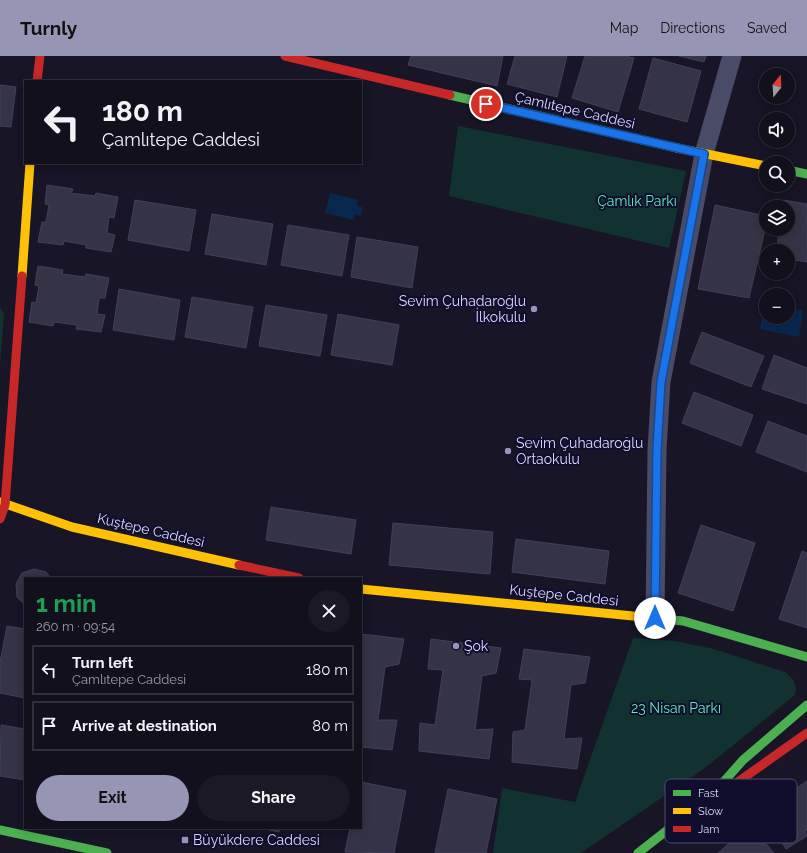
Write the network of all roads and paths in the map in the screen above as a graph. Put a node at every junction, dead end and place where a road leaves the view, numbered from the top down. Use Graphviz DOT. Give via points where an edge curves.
graph roads {
  1 [pos="40,56"];
  2 [pos="285,56"];
  3 [pos="732,56"];
  4 [pos="38,80"];
  5 [pos="704,154"];
  6 [pos="30,164"];
  7 [pos="759,165"];
  8 [pos="795,171"];
  9 [pos="807,174"];
  10 [pos="2,504"];
  11 [pos="0,519"];
  12 [pos="294,577"];
  13 [pos="362,589"];
  14 [pos="655,618"];
  15 [pos="807,657"];
  16 [pos="807,705"];
  17 [pos="807,733"];
  18 [pos="726,779"];
  19 [pos="741,779"];
  20 [pos="0,830"];
  21 [pos="665,831"];
  22 [pos="107,853"];
  23 [pos="638,853"];
  1 -- 4 [label="street"];
  2 -- 5 [label="street, Çamlıtepe Caddesi"];
  3 -- 5 [label="street"];
  5 -- 7 [label="street, Çamlıtepe Caddesi"];
  5 -- 14 [label="street" via="661,382 657,450"];
  6 -- 10 [label="street"];
  8 -- 9 [label="street"];
  10 -- 11 [label="street"];
  10 -- 12 [label="street, Kuştepe Caddesi" via="72,527"];
  13 -- 14 [label="street, Kuştepe Caddesi"];
  14 -- 15 [label="street, Kuştepe Caddesi" via="713,628"];
  16 -- 18 [label="street" via="743,760"];
  17 -- 19 [label="street"];
  20 -- 22 [label="street"];
  21 -- 23 [label="street"];
}
